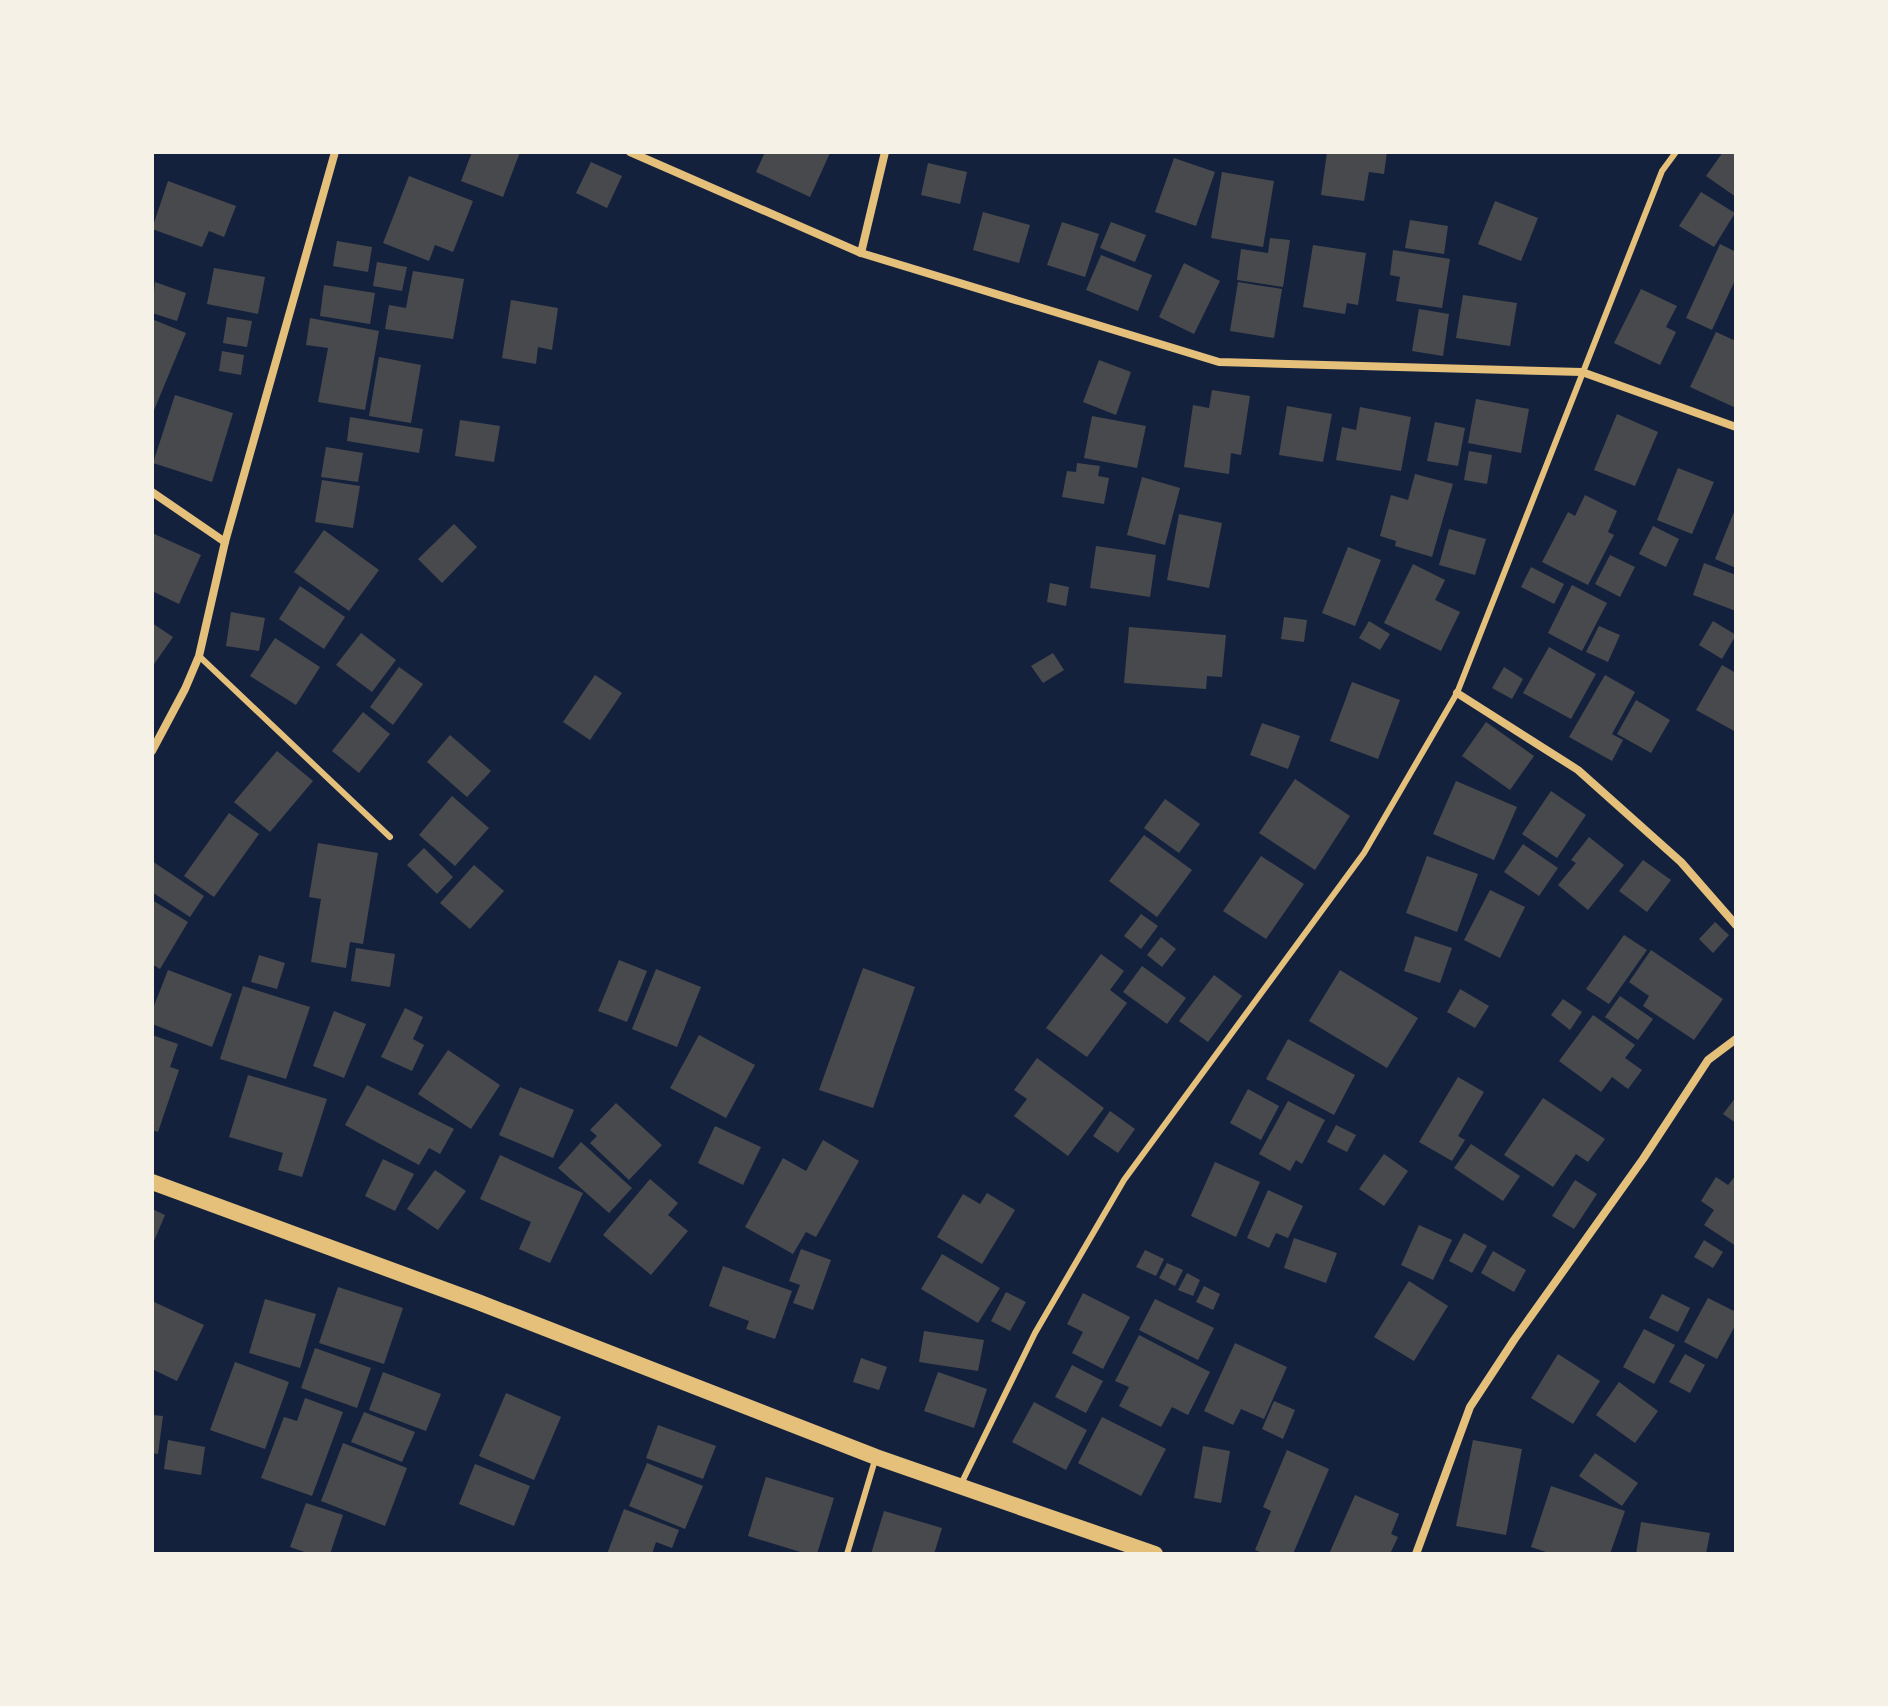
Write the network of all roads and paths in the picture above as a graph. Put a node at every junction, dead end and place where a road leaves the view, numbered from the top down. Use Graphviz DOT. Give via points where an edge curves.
graph roads {
  1 [pos="335,152"];
  2 [pos="630,152"];
  3 [pos="885,152"];
  4 [pos="1676,152"];
  5 [pos="861,253"];
  6 [pos="1582,372"];
  7 [pos="1736,427"];
  8 [pos="152,492"];
  9 [pos="225,542"];
  10 [pos="199,656"];
  11 [pos="1457,693"];
  12 [pos="152,751"];
  13 [pos="390,837"];
  14 [pos="1736,925"];
  15 [pos="1736,1039"];
  16 [pos="152,1182"];
  17 [pos="876,1457"];
  18 [pos="959,1487"];
  19 [pos="847,1554"];
  20 [pos="1155,1554"];
  21 [pos="1416,1554"];
  1 -- 9 [label="street"];
  2 -- 5 [label="street"];
  3 -- 5 [label="street"];
  4 -- 6 [label="lane" via="1662,171"];
  5 -- 6 [label="street" via="1219,362"];
  6 -- 7 [label="street"];
  6 -- 11 [label="lane"];
  8 -- 9 [label="street"];
  9 -- 10 [label="street"];
  10 -- 12 [label="street"];
  10 -- 13 [label="lane"];
  11 -- 14 [label="street" via="1578,770 1681,862"];
  11 -- 18 [label="lane" via="1364,853 1124,1180 1035,1333"];
  15 -- 21 [label="street" via="1708,1060 1470,1407"];
  16 -- 17 [label="main road"];
  17 -- 18 [label="main road"];
  17 -- 19 [label="lane"];
  18 -- 20 [label="main road"];
}
